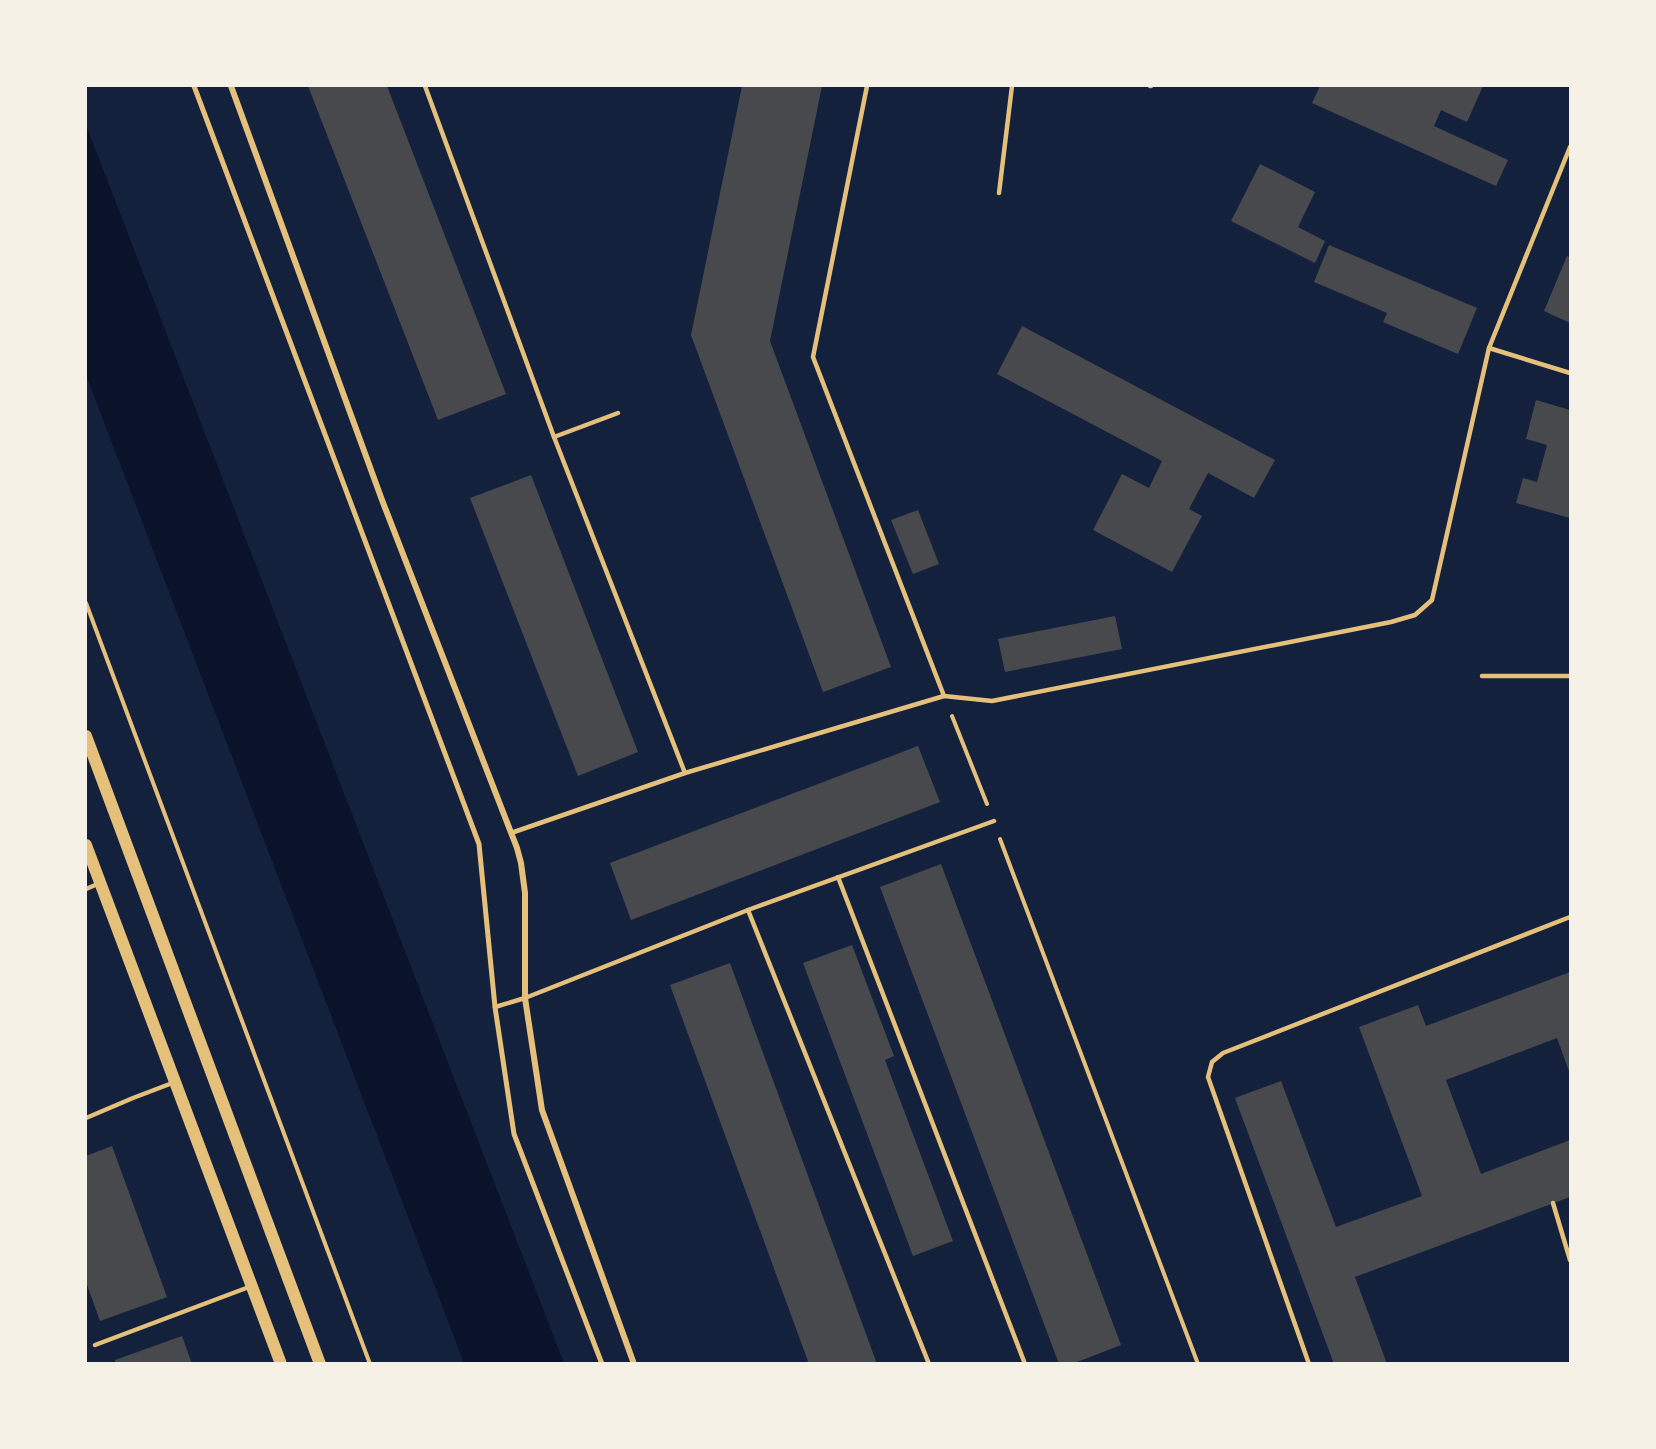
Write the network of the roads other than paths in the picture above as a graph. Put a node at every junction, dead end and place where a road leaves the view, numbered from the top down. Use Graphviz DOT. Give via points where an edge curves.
graph roads {
  1 [pos="194,86"];
  2 [pos="231,86"];
  3 [pos="425,86"];
  4 [pos="867,86"];
  5 [pos="1012,86"];
  6 [pos="1570,147"];
  7 [pos="999,193"];
  8 [pos="1489,348"];
  9 [pos="1570,373"];
  10 [pos="618,413"];
  11 [pos="554,438"];
  12 [pos="1482,676"];
  13 [pos="1570,676"];
  14 [pos="945,696"];
  15 [pos="86,736"];
  16 [pos="685,773"];
  17 [pos="994,821"];
  18 [pos="512,833"];
  19 [pos="86,845"];
  20 [pos="838,877"];
  21 [pos="100,884"];
  22 [pos="86,889"];
  23 [pos="748,910"];
  24 [pos="1570,917"];
  25 [pos="525,998"];
  26 [pos="495,1007"];
  27 [pos="175,1082"];
  28 [pos="86,1118"];
  29 [pos="1553,1203"];
  30 [pos="1570,1260"];
  31 [pos="252,1286"];
  32 [pos="95,1345"];
  33 [pos="281,1364"];
  34 [pos="320,1364"];
  35 [pos="602,1364"];
  36 [pos="634,1364"];
  37 [pos="929,1364"];
  38 [pos="1025,1364"];
  39 [pos="1309,1364"];
  1 -- 26 [label="street" via="478,844"];
  2 -- 18 [label="street" via="382,500"];
  3 -- 11 [label="lane"];
  4 -- 14 [label="lane" via="813,357"];
  5 -- 7 [label="lane"];
  6 -- 8 [label="lane"];
  8 -- 9 [label="lane"];
  8 -- 14 [label="lane" via="1432,600 1415,615 992,701"];
  10 -- 11 [label="lane"];
  11 -- 16 [label="lane"];
  12 -- 13 [label="lane"];
  14 -- 16 [label="lane"];
  15 -- 34 [label="main road"];
  16 -- 18 [label="lane"];
  17 -- 20 [label="lane"];
  18 -- 25 [label="street" via="524,877"];
  19 -- 21 [label="main road"];
  20 -- 23 [label="lane"];
  20 -- 38 [label="lane"];
  21 -- 22 [label="lane"];
  21 -- 27 [label="main road"];
  23 -- 25 [label="lane"];
  23 -- 37 [label="lane"];
  24 -- 39 [label="lane" via="1223,1053 1212,1062 1208,1077"];
  25 -- 26 [label="lane"];
  25 -- 36 [label="street" via="542,1110"];
  26 -- 35 [label="street" via="514,1134"];
  27 -- 28 [label="lane"];
  27 -- 31 [label="main road"];
  29 -- 30 [label="lane"];
  31 -- 32 [label="lane"];
  31 -- 33 [label="main road"];
}
